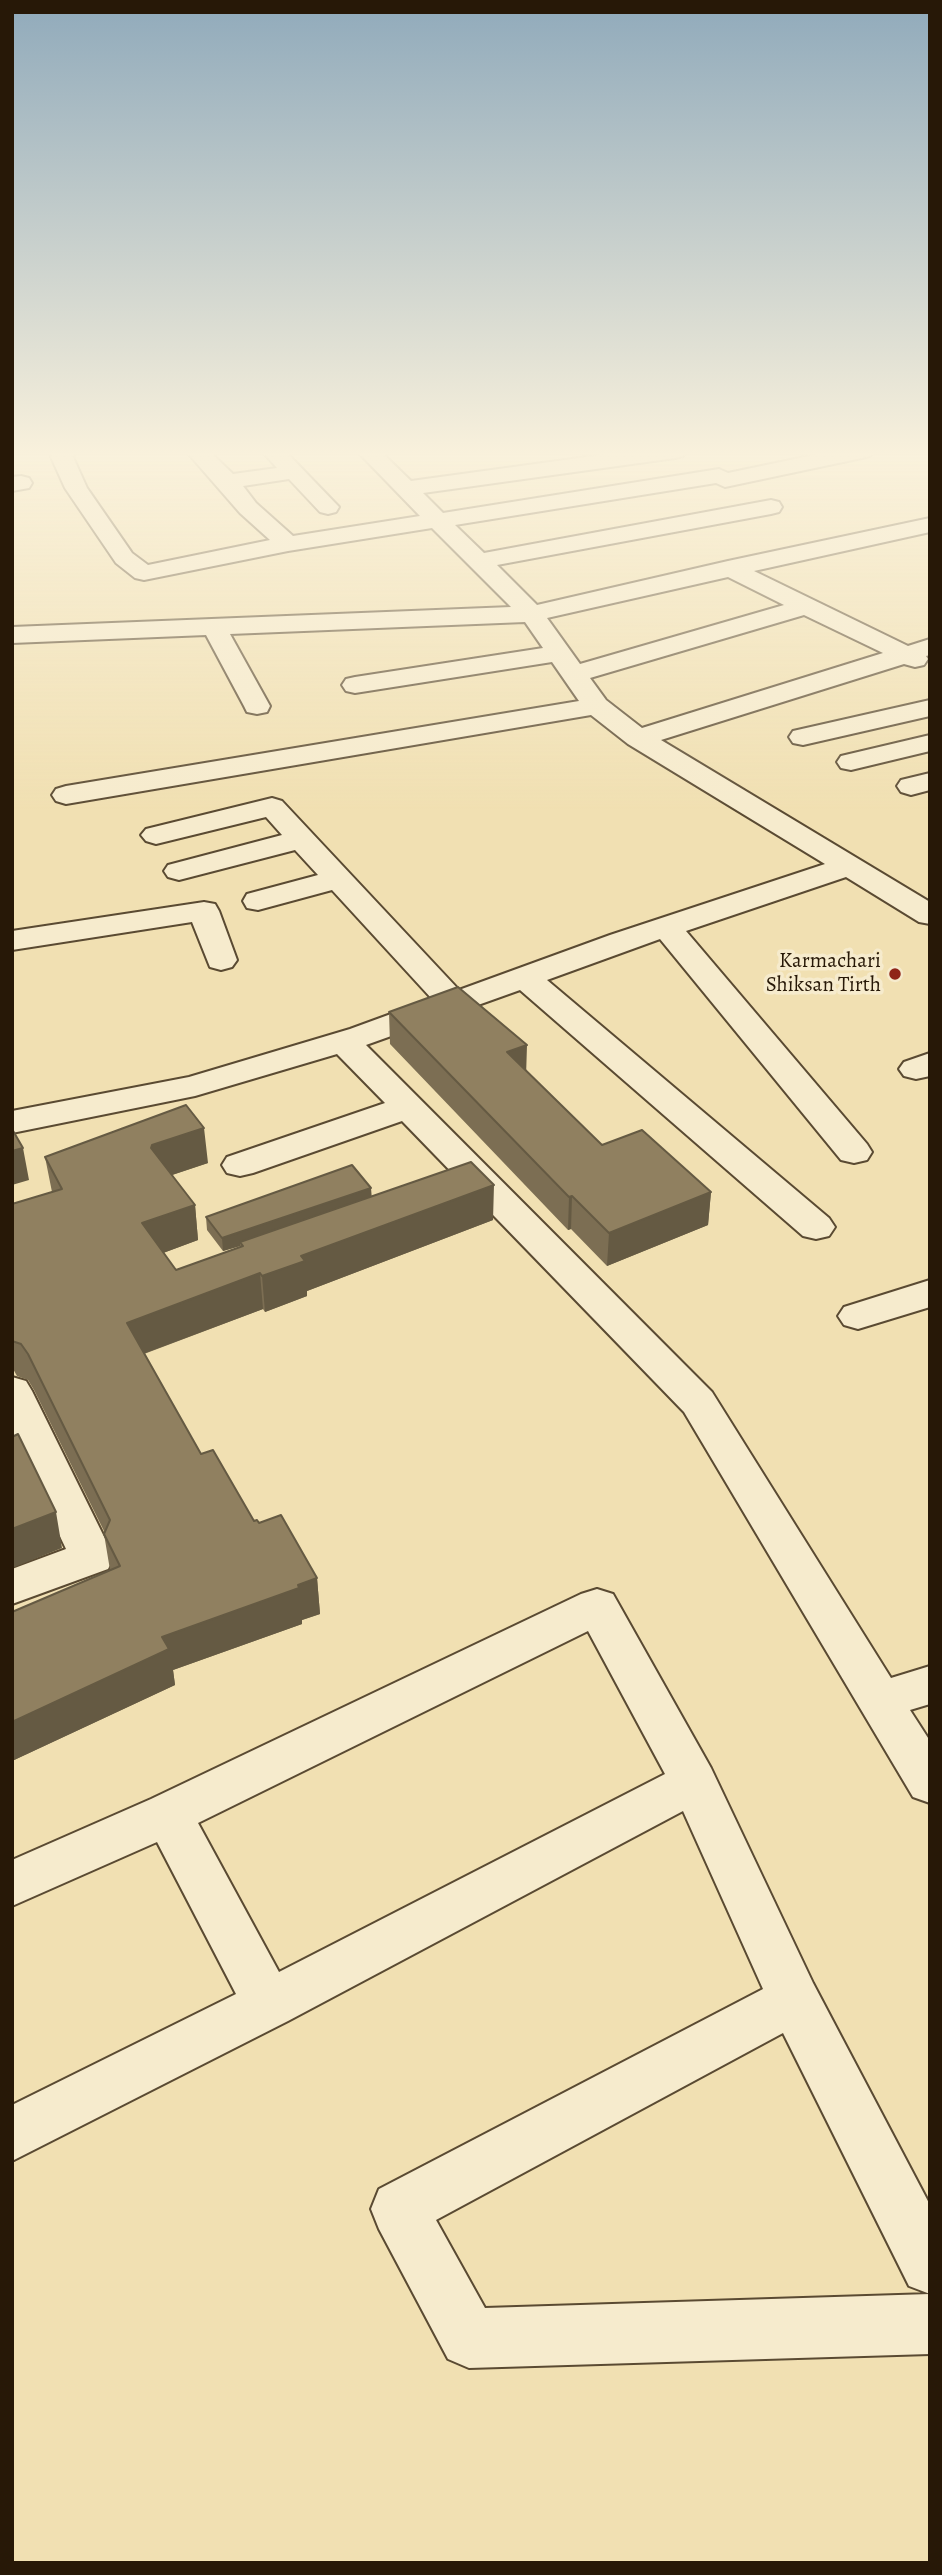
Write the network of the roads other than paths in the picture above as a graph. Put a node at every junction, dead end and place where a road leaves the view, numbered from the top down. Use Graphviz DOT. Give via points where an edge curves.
graph roads {
  1 [pos="491,571"];
  2 [pos="715,571"];
  3 [pos="734,571"];
  4 [pos="806,607"];
  5 [pos="532,614"];
  6 [pos="214,627"];
  7 [pos="12,635"];
  8 [pos="930,647"];
  9 [pos="904,654"];
  10 [pos="567,664"];
  11 [pos="930,667"];
  12 [pos="355,685"];
  13 [pos="257,706"];
  14 [pos="596,706"];
  15 [pos="930,708"];
  16 [pos="803,737"];
  17 [pos="638,738"];
  18 [pos="930,743"];
  19 [pos="851,762"];
  20 [pos="66,795"];
  21 [pos="156,835"];
  22 [pos="301,839"];
  23 [pos="849,866"];
  24 [pos="179,871"];
  25 [pos="338,879"];
  26 [pos="258,901"];
  27 [pos="930,915"];
  28 [pos="667,928"];
  29 [pos="12,940"];
  30 [pos="221,960"];
  31 [pos="524,977"];
  32 [pos="453,1002"];
  33 [pos="343,1041"];
  34 [pos="408,1107"];
  35 [pos="12,1122"];
  36 [pos="854,1152"];
  37 [pos="240,1165"];
  38 [pos="479,1180"];
  39 [pos="438,1194"];
  40 [pos="816,1227"];
  41 [pos="924,1304"];
  42 [pos="858,1316"];
  43 [pos="12,1391"];
  44 [pos="12,1439"];
  45 [pos="12,1466"];
  46 [pos="12,1587"];
  47 [pos="930,1685"];
  48 [pos="880,1700"];
  49 [pos="694,1782"];
  50 [pos="930,1783"];
  51 [pos="167,1814"];
  52 [pos="12,1884"];
  53 [pos="794,2000"];
  54 [pos="269,2004"];
  55 [pos="12,2134"];
  56 [pos="930,2265"];
  57 [pos="930,2324"];
  1 -- 5 [label="street"];
  2 -- 5 [label="street"];
  3 -- 4 [label="street"];
  4 -- 9 [label="street"];
  4 -- 10 [label="street"];
  5 -- 6 [label="street"];
  5 -- 10 [label="street"];
  6 -- 7 [label="street"];
  6 -- 13 [label="street"];
  8 -- 9 [label="street"];
  9 -- 11 [label="street"];
  9 -- 17 [label="street"];
  10 -- 12 [label="street"];
  10 -- 14 [label="street"];
  14 -- 17 [label="street"];
  14 -- 20 [label="street"];
  15 -- 16 [label="street"];
  17 -- 23 [label="street"];
  18 -- 19 [label="street"];
  21 -- 22 [label="street" via="272,807"];
  22 -- 24 [label="street"];
  22 -- 25 [label="street"];
  23 -- 27 [label="street"];
  23 -- 28 [label="street"];
  25 -- 26 [label="street"];
  25 -- 32 [label="street"];
  28 -- 31 [label="street"];
  28 -- 36 [label="street"];
  29 -- 30 [label="street" via="204,911"];
  31 -- 32 [label="street"];
  31 -- 40 [label="street"];
  32 -- 33 [label="street"];
  33 -- 34 [label="street"];
  33 -- 35 [label="street" via="195,1086"];
  34 -- 37 [label="street"];
  34 -- 38 [label="street"];
  38 -- 39 [label="street"];
  38 -- 48 [label="street" via="698,1402"];
  41 -- 42 [label="street"];
  43 -- 46 [label="street" via="92,1557"];
  44 -- 45 [label="street" via="20,1452"];
  47 -- 48 [label="street"];
  48 -- 50 [label="street"];
  49 -- 51 [label="street" via="597,1606"];
  49 -- 53 [label="street"];
  49 -- 54 [label="street"];
  51 -- 52 [label="street"];
  51 -- 54 [label="street"];
  53 -- 56 [label="street"];
  53 -- 57 [label="street" via="399,2209 469,2339"];
  54 -- 55 [label="street"];
}
